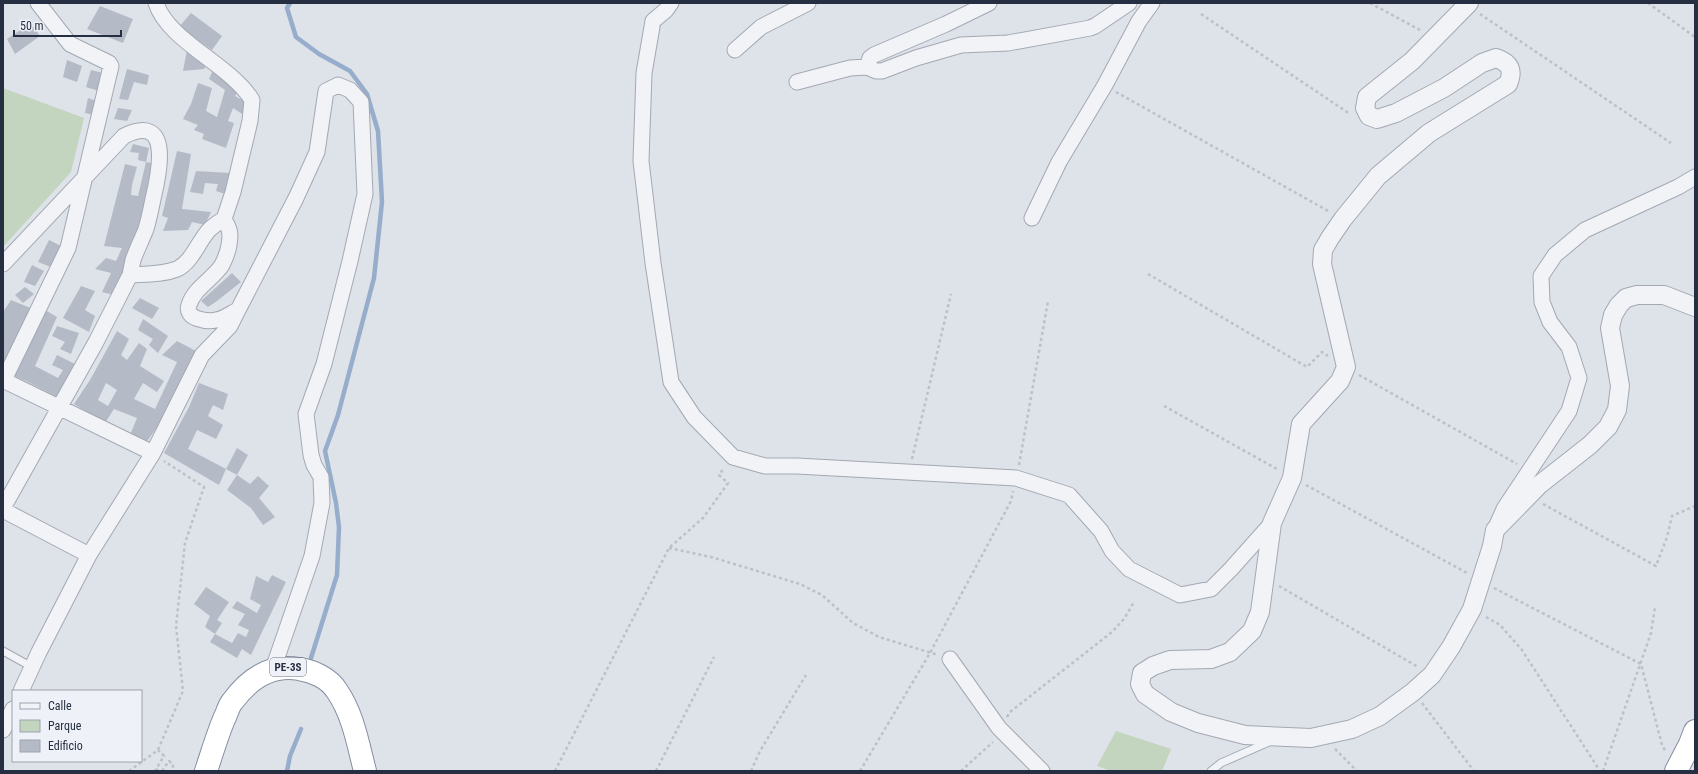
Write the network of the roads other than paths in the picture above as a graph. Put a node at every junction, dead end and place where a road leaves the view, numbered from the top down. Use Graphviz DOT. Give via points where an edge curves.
graph roads {
  1 [pos="38,3"];
  2 [pos="156,3"];
  3 [pos="657,3"];
  4 [pos="671,3"];
  5 [pos="808,3"];
  6 [pos="989,3"];
  7 [pos="1129,3"];
  8 [pos="1152,3"];
  9 [pos="1468,4"];
  10 [pos="653,21"];
  11 [pos="735,50"];
  12 [pos="867,66"];
  13 [pos="797,82"];
  14 [pos="1695,177"];
  15 [pos="84,180"];
  16 [pos="1032,218"];
  17 [pos="224,219"];
  18 [pos="3,264"];
  19 [pos="130,275"];
  20 [pos="1695,307"];
  21 [pos="238,310"];
  22 [pos="3,381"];
  23 [pos="59,409"];
  24 [pos="153,453"];
  25 [pos="3,509"];
  26 [pos="1272,523"];
  27 [pos="1495,530"];
  28 [pos="89,554"];
  29 [pos="3,651"];
  30 [pos="950,659"];
  31 [pos="32,667"];
  32 [pos="273,669"];
  33 [pos="21,690"];
  34 [pos="12,711"];
  35 [pos="3,730"];
  36 [pos="1695,732"];
  37 [pos="1282,737"];
  38 [pos="1676,770"];
  39 [pos="206,771"];
  40 [pos="365,771"];
  41 [pos="1042,771"];
  42 [pos="1211,771"];
  1 -- 15 [label="street" via="70,44 111,66"];
  2 -- 17 [label="street" via="170,27 239,84 252,100 250,121"];
  3 -- 10 [label="street"];
  4 -- 10 [label="street"];
  5 -- 11 [label="street" via="761,27"];
  6 -- 12 [label="street" via="874,55"];
  7 -- 12 [label="street" via="1090,28 1008,43 961,45 882,71"];
  8 -- 16 [label="street" via="1138,21 1105,85 1059,162"];
  9 -- 26 [label="street" via="1412,61 1367,97 1365,108 1369,116 1377,119 1396,113 1444,88 1482,63 1496,58 1504,60 1512,75 1508,84 1429,133 1378,176 1343,219 1323,250 1322,264 1346,368 1340,381 1301,424 1292,478"];
  10 -- 26 [label="street" via="644,73 641,161 671,382 694,417 732,457 765,466 1016,478 1068,495 1101,531 1112,550 1129,569 1180,595 1212,589"];
  12 -- 13 [label="street"];
  14 -- 27 [label="street" via="1585,230 1555,255 1541,276 1542,302 1550,322 1569,347 1579,378 1568,411 1504,509"];
  15 -- 18 [label="street"];
  15 -- 19 [label="street" via="124,136 145,130 156,138 160,147 160,170 146,229"];
  15 -- 22 [label="street" via="68,248"];
  17 -- 19 [label="street" via="208,231 184,264 160,273"];
  17 -- 21 [label="street" via="231,234 228,251 222,266 197,291 188,310 198,319 215,320"];
  19 -- 23 [label="street"];
  20 -- 27 [label="street" via="1664,296 1644,295 1626,298 1618,305 1610,328 1620,386 1617,410 1608,427 1590,445 1539,485"];
  21 -- 24 [label="street" via="230,326 202,355"];
  21 -- 32 [label="street" via="317,152 326,91 338,85 350,90 361,102 365,194 324,364 306,414 311,454 321,477 322,503 312,556"];
  22 -- 23 [label="street"];
  23 -- 24 [label="street"];
  23 -- 25 [label="street"];
  24 -- 28 [label="street"];
  25 -- 28 [label="street"];
  26 -- 37 [label="street" via="1260,612 1252,631 1230,652 1211,659 1170,660 1153,666 1142,673 1140,684 1145,694 1164,708 1198,723 1246,735"];
  27 -- 37 [label="street" via="1472,609 1432,675 1414,692 1380,716 1352,729 1311,738"];
  28 -- 31 [label="street"];
  29 -- 31 [label="lane"];
  30 -- 41 [label="street" via="999,728"];
  31 -- 33 [label="street"];
  32 -- 39 [label="highway, PE-3S" via="246,686 231,703"];
  32 -- 40 [label="highway, PE-3S" via="289,667 310,671 326,679 336,689 348,708"];
  34 -- 35 [label="street"];
  36 -- 38 [label="highway"];
  37 -- 42 [label="lane" via="1221,763"];
}
